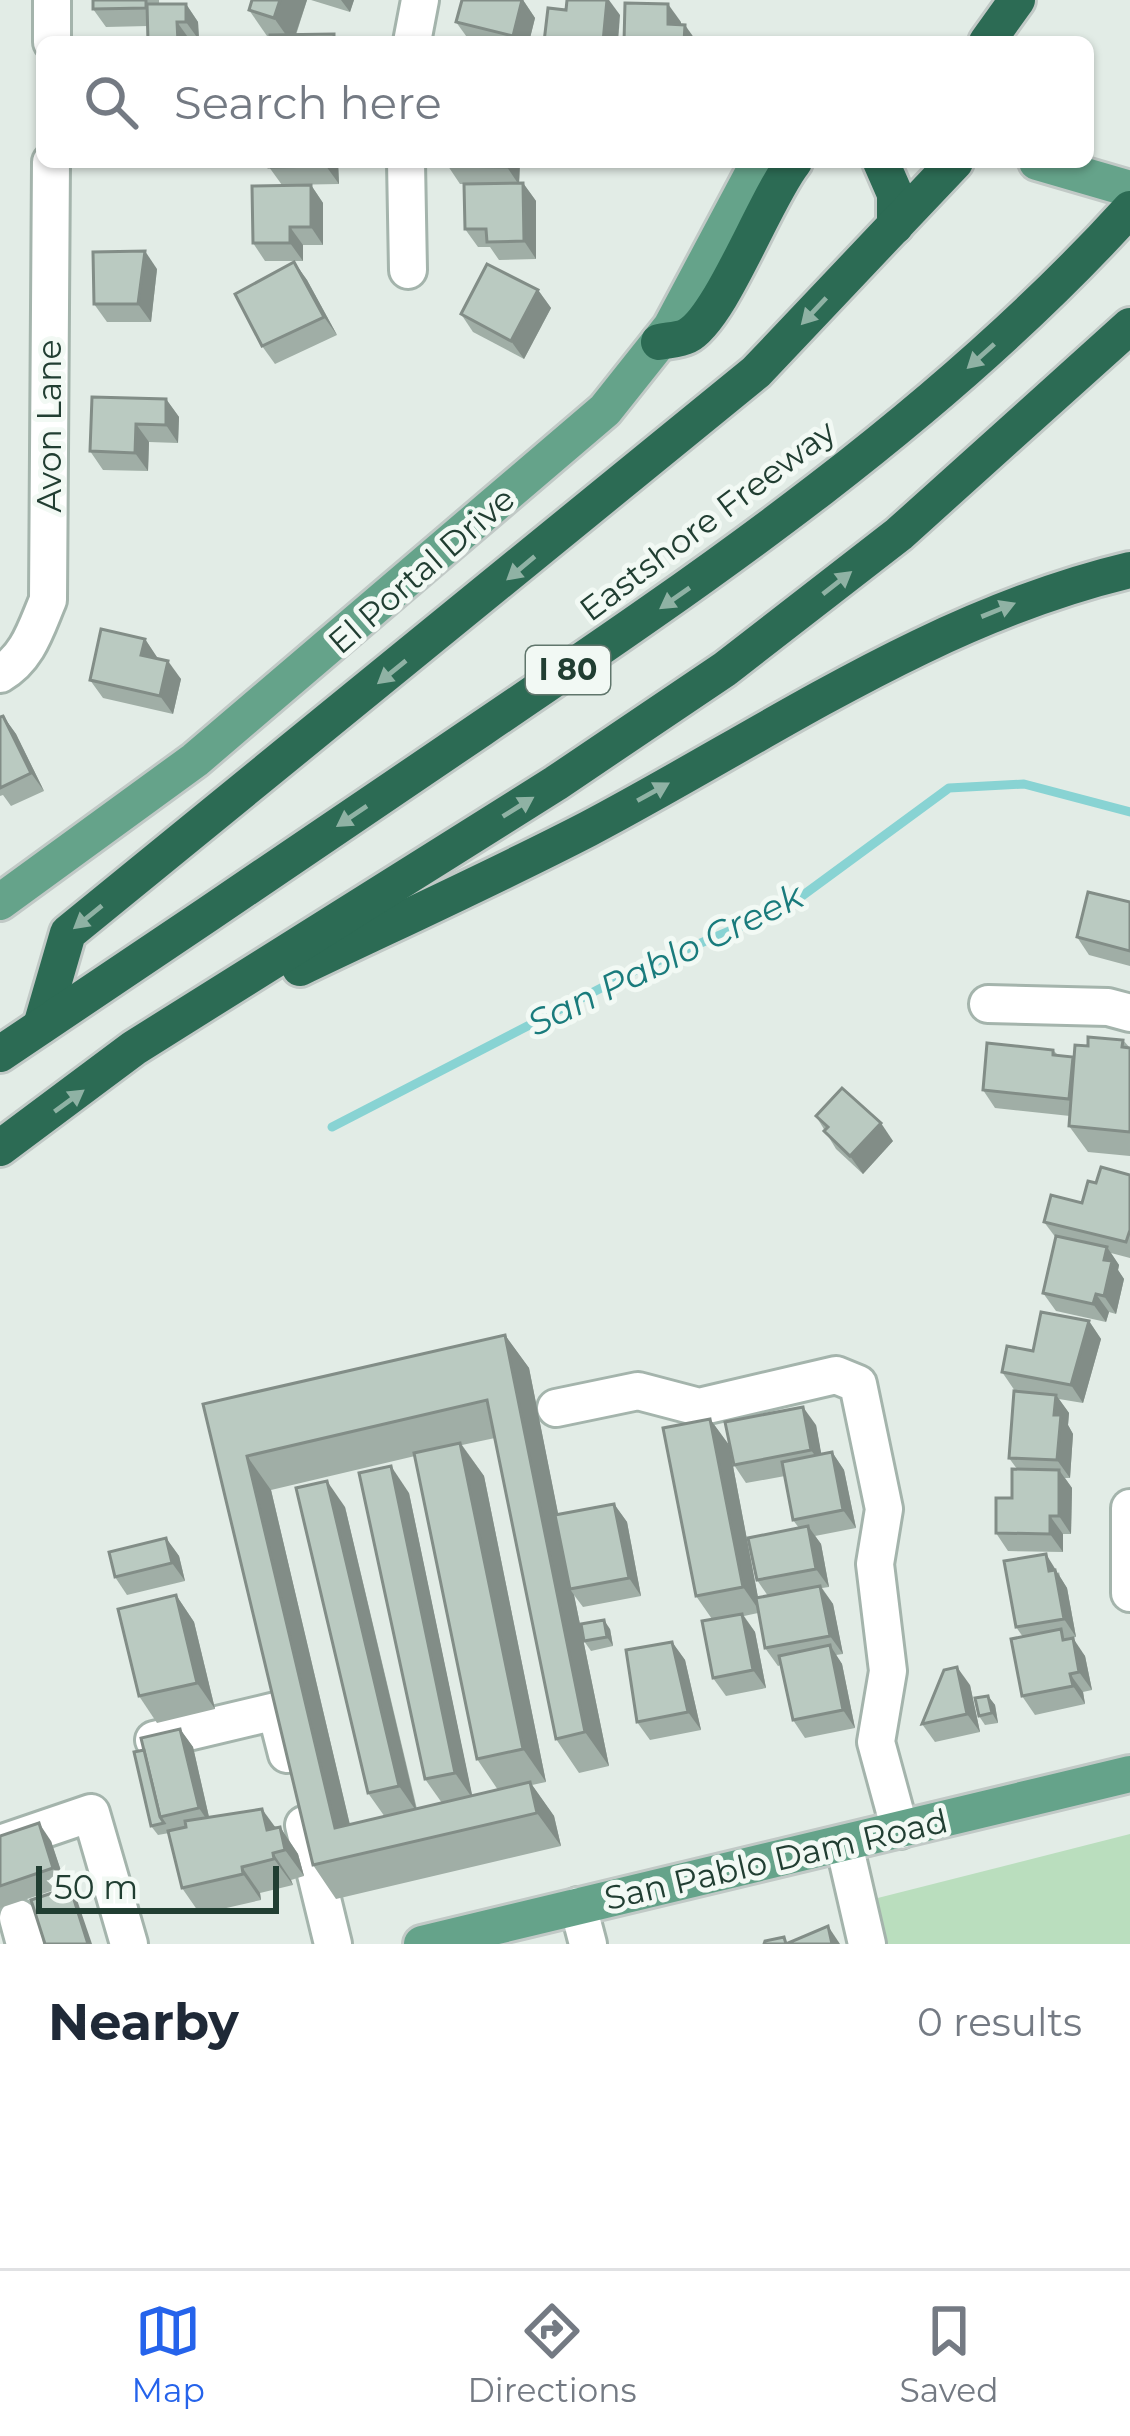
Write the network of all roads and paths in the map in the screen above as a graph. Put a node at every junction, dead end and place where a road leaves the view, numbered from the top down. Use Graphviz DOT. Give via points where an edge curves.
graph roads {
  1 [pos="52,0"];
  2 [pos="420,0"];
  3 [pos="1017,0"];
  4 [pos="52,36"];
  5 [pos="413,36"];
  6 [pos="991,36"];
  7 [pos="51,168"];
  8 [pos="406,168"];
  9 [pos="756,168"];
  10 [pos="790,168"];
  11 [pos="884,168"];
  12 [pos="950,168"];
  13 [pos="1057,168"];
  14 [pos="1130,189"];
  15 [pos="1130,209"];
  16 [pos="895,226"];
  17 [pos="408,270"];
  18 [pos="1130,326"];
  19 [pos="659,342"];
  20 [pos="1130,570"];
  21 [pos="0,674"];
  22 [pos="0,902"];
  23 [pos="988,1004"];
  24 [pos="1130,1013"];
  25 [pos="41,1026"];
  26 [pos="134,1048"];
  27 [pos="0,1054"];
  28 [pos="0,1148"];
  29 [pos="556,1408"];
  30 [pos="1130,1510"];
  31 [pos="1130,1593"];
  32 [pos="154,1740"];
  33 [pos="1130,1774"];
  34 [pos="900,1830"];
  35 [pos="0,1844"];
  36 [pos="844,1844"];
  37 [pos="578,1906"];
  38 [pos="129,1944"];
  39 [pos="334,1944"];
  40 [pos="422,1944"];
  41 [pos="588,1944"];
  42 [pos="866,1944"];
  1 -- 4 [label="street"];
  2 -- 5 [label="street"];
  3 -- 6 [label="highway"];
  7 -- 21 [label="street, Avon Lane" via="48,600 31,642"];
  8 -- 17 [label="street"];
  9 -- 19 [label="main road, El Portal Drive"];
  10 -- 19 [label="highway" via="694,330"];
  11 -- 16 [label="highway" via="895,194"];
  12 -- 16 [label="highway"];
  13 -- 14 [label="main road"];
  15 -- 25 [label="highway, Eastshore Freeway / I 80, one-way" via="1068,278 950,384 682,594"];
  16 -- 25 [label="highway, one-way" via="756,372 68,933"];
  26 -- 18 [label="highway, I 80, one-way" via="725,669 899,534"];
  19 -- 22 [label="main road, El Portal Drive" via="605,410 315,662"];
  26 -- 20 [label="highway, one-way" via="587,829 957,626 1051,589"];
  23 -- 24 [label="street"];
  25 -- 27 [label="highway, Eastshore Freeway / I 80"];
  28 -- 26 [label="highway, I 80, one-way"];
  29 -- 34 [label="street" via="638,1390 699,1407 836,1376 858,1384 884,1509 875,1564 888,1671 876,1742"];
  30 -- 31 [label="street"];
  32 -- 39 [label="street" via="277,1711"];
  33 -- 34 [label="main road, San Pablo Dam Road"];
  34 -- 36 [label="main road, San Pablo Dam Road"];
  35 -- 38 [label="street" via="91,1814"];
  36 -- 37 [label="main road, San Pablo Dam Road"];
  36 -- 42 [label="street"];
  37 -- 40 [label="main road, San Pablo Dam Road"];
  37 -- 41 [label="street"];
}
